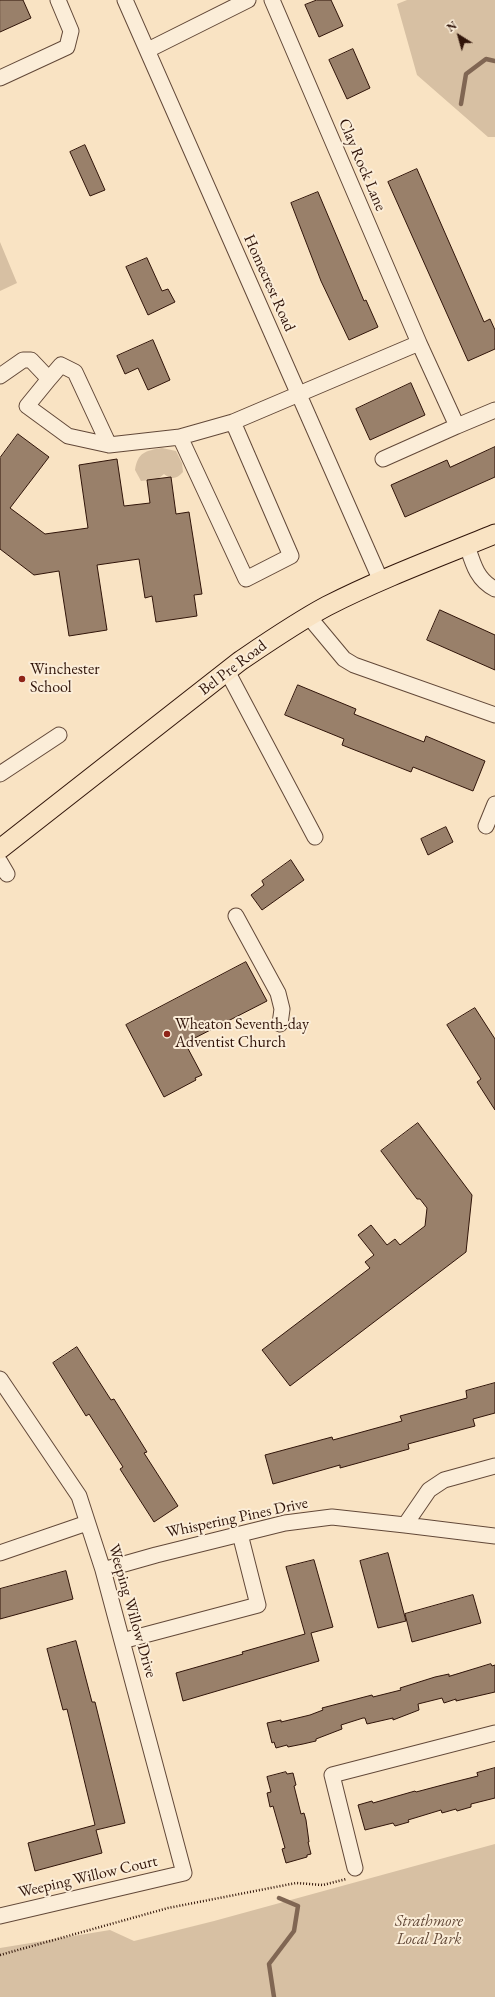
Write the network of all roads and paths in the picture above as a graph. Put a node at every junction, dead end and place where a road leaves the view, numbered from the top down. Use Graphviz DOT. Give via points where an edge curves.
graph roads {
  1 [pos="58,0"];
  2 [pos="125,0"];
  3 [pos="248,0"];
  4 [pos="272,0"];
  5 [pos="148,50"];
  6 [pos="0,78"];
  7 [pos="419,343"];
  8 [pos="0,376"];
  9 [pos="49,379"];
  10 [pos="299,395"];
  11 [pos="495,410"];
  12 [pos="233,422"];
  13 [pos="457,426"];
  14 [pos="180,437"];
  15 [pos="109,445"];
  16 [pos="383,459"];
  17 [pos="495,534"];
  18 [pos="467,545"];
  19 [pos="381,581"];
  20 [pos="495,589"];
  21 [pos="309,617"];
  22 [pos="227,671"];
  23 [pos="495,715"];
  24 [pos="60,735"];
  25 [pos="0,774"];
  26 [pos="495,804"];
  27 [pos="486,826"];
  28 [pos="315,836"];
  29 [pos="0,849"];
  30 [pos="236,916"];
  31 [pos="280,1024"];
  32 [pos="0,1379"];
  33 [pos="495,1466"];
  34 [pos="87,1523"];
  35 [pos="405,1525"];
  36 [pos="240,1534"];
  37 [pos="495,1536"];
  38 [pos="0,1553"];
  39 [pos="103,1570"];
  40 [pos="122,1641"];
  41 [pos="495,1733"];
  42 [pos="355,1868"];
  43 [pos="184,1873"];
  44 [pos="0,1916"];
  45 [pos="0,1955"];
  1 -- 6 [label="street" via="71,32 67,47"];
  2 -- 5 [label="street, Homecrest Road"];
  3 -- 5 [label="street"];
  4 -- 7 [label="street, Clay Rock Lane"];
  5 -- 10 [label="street, Homecrest Road"];
  7 -- 10 [label="street"];
  7 -- 13 [label="street, Clay Rock Lane"];
  8 -- 9 [label="street" via="23,360 31,360"];
  9 -- 15 [label="street" via="61,365 75,372"];
  9 -- 15 [label="street" via="27,406 68,436"];
  10 -- 12 [label="street"];
  10 -- 19 [label="street, Homecrest Road"];
  11 -- 13 [label="street"];
  12 -- 14 [label="street"];
  12 -- 14 [label="street" via="291,556 246,580"];
  13 -- 16 [label="street"];
  14 -- 15 [label="street"];
  17 -- 18 [label="main road, Bel Pre Road"];
  18 -- 19 [label="main road, Bel Pre Road"];
  18 -- 20 [label="street" via="477,574"];
  19 -- 21 [label="main road, Bel Pre Road"];
  21 -- 22 [label="main road, Bel Pre Road" via="281,633"];
  21 -- 23 [label="street" via="344,659 354,665"];
  22 -- 28 [label="street"];
  22 -- 29 [label="main road, Bel Pre Road"];
  24 -- 25 [label="street"];
  26 -- 27 [label="street"];
  30 -- 31 [label="street" via="278,993 282,1009"];
  32 -- 34 [label="street, Weeping Willow Drive" via="79,1496"];
  33 -- 35 [label="street" via="444,1480 429,1490"];
  34 -- 38 [label="street"];
  34 -- 39 [label="street, Weeping Willow Drive"];
  35 -- 36 [label="street, Whispering Pines Drive" via="332,1517 285,1523"];
  35 -- 37 [label="street, Whispering Pines Drive"];
  36 -- 39 [label="street, Whispering Pines Drive"];
  36 -- 40 [label="street" via="258,1605"];
  39 -- 40 [label="street, Weeping Willow Drive"];
  40 -- 43 [label="street, Weeping Willow Drive"];
  41 -- 42 [label="street" via="332,1775"];
  42 -- 45 [label="path" via="358,1876 323,1886 296,1883 168,1908"];
  43 -- 44 [label="street, Weeping Willow Court"];
}
